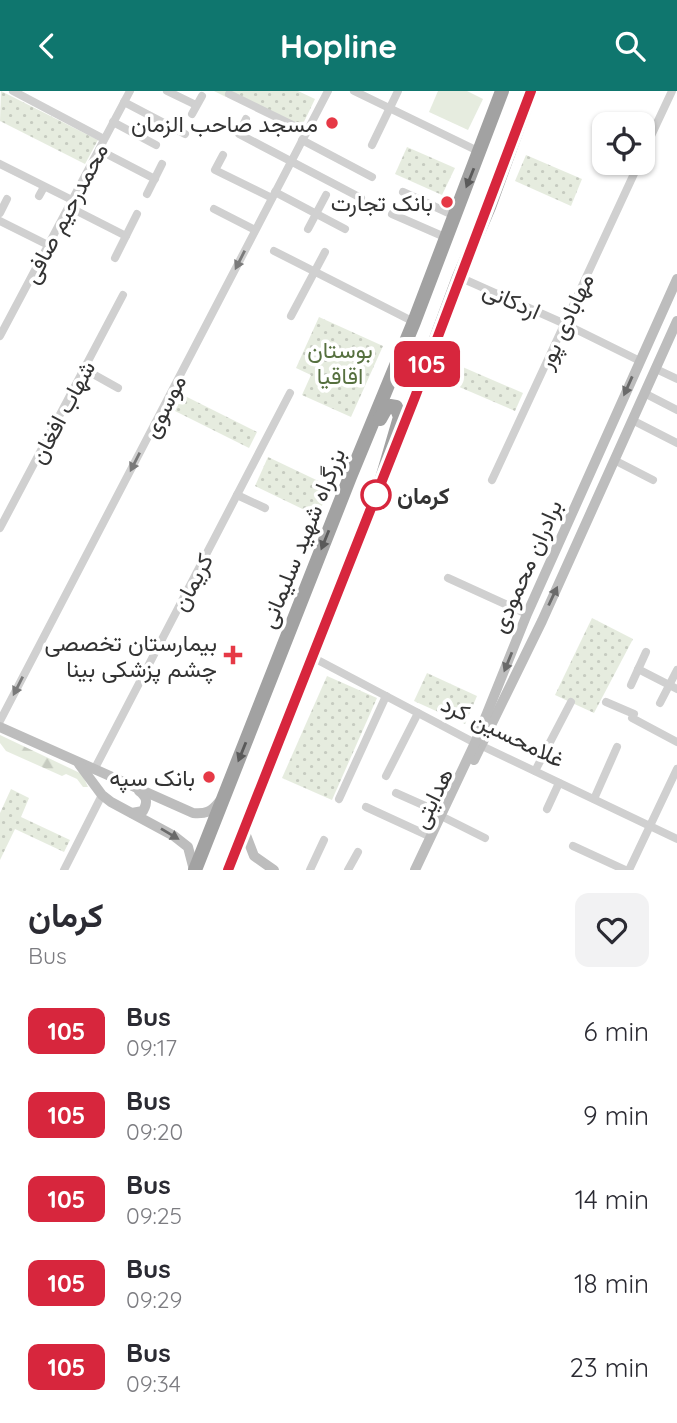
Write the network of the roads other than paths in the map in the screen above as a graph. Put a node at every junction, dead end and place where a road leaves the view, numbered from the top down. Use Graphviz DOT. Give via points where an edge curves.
graph roads {
  1 [pos="13,91"];
  2 [pos="130,91"];
  3 [pos="328,91"];
  4 [pos="354,91"];
  5 [pos="398,91"];
  6 [pos="502,91"];
  7 [pos="531,91"];
  8 [pos="672,91"];
  9 [pos="169,94"];
  10 [pos="229,94"];
  11 [pos="202,96"];
  12 [pos="124,102"];
  13 [pos="196,106"];
  14 [pos="390,108"];
  15 [pos="192,114"];
  16 [pos="246,120"];
  17 [pos="113,123"];
  18 [pos="655,127"];
  19 [pos="307,132"];
  20 [pos="185,135"];
  21 [pos="104,139"];
  22 [pos="302,140"];
  23 [pos="156,145"];
  24 [pos="372,145"];
  25 [pos="99,149"];
  26 [pos="480,152"];
  27 [pos="223,155"];
  28 [pos="291,161"];
  29 [pos="0,164"];
  30 [pos="162,164"];
  31 [pos="633,175"];
  32 [pos="372,177"];
  33 [pos="155,179"];
  34 [pos="44,187"];
  35 [pos="403,192"];
  36 [pos="147,194"];
  37 [pos="274,195"];
  38 [pos="326,195"];
  39 [pos="39,196"];
  40 [pos="361,198"];
  41 [pos="7,199"];
  42 [pos="70,203"];
  43 [pos="214,209"];
  44 [pos="0,213"];
  45 [pos="316,213"];
  46 [pos="137,214"];
  47 [pos="392,214"];
  48 [pos="455,216"];
  49 [pos="0,221"];
  50 [pos="308,229"];
  51 [pos="345,229"];
  52 [pos="255,230"];
  53 [pos="126,236"];
  54 [pos="447,238"];
  55 [pos="48,245"];
  56 [pos="274,251"];
  57 [pos="325,252"];
  58 [pos="115,258"];
  59 [pos="315,271"];
  60 [pos="460,277"];
  61 [pos="677,279"];
  62 [pos="124,295"];
  63 [pos="292,316"];
  64 [pos="677,321"];
  65 [pos="414,322"];
  66 [pos="565,324"];
  67 [pos="439,333"];
  68 [pos="0,336"];
  69 [pos="640,361"];
  70 [pos="84,369"];
  71 [pos="656,369"];
  72 [pos="677,379"];
  73 [pos="118,388"];
  74 [pos="290,394"];
  75 [pos="646,394"];
  76 [pos="677,410"];
  77 [pos="634,421"];
  78 [pos="677,443"];
  79 [pos="616,461"];
  80 [pos="350,477"];
  81 [pos="492,479"];
  82 [pos="653,480"];
  83 [pos="381,482"];
  84 [pos="237,495"];
  85 [pos="265,508"];
  86 [pos="0,528"];
  87 [pos="448,578"];
  88 [pos="527,614"];
  89 [pos="646,652"];
  90 [pos="312,657"];
  91 [pos="638,669"];
  92 [pos="677,670"];
  93 [pos="631,685"];
  94 [pos="673,687"];
  95 [pos="386,696"];
  96 [pos="571,702"];
  97 [pos="606,702"];
  98 [pos="660,703"];
  99 [pos="418,713"];
  100 [pos="0,721"];
  101 [pos="0,727"];
  102 [pos="677,741"];
  103 [pos="478,744"];
  104 [pos="617,747"];
  105 [pos="79,764"];
  106 [pos="677,769"];
  107 [pos="94,770"];
  108 [pos="535,772"];
  109 [pos="386,776"];
  110 [pos="559,783"];
  111 [pos="138,789"];
  112 [pos="396,793"];
  113 [pos="225,794"];
  114 [pos="102,795"];
  115 [pos="339,799"];
  116 [pos="594,799"];
  117 [pos="366,807"];
  118 [pos="547,809"];
  119 [pos="132,813"];
  120 [pos="443,816"];
  121 [pos="651,826"];
  122 [pos="244,830"];
  123 [pos="429,837"];
  124 [pos="485,838"];
  125 [pos="677,839"];
  126 [pos="324,840"];
  127 [pos="573,846"];
  128 [pos="358,852"];
  129 [pos="64,870"];
  130 [pos="194,870"];
  131 [pos="228,870"];
  132 [pos="274,870"];
  133 [pos="310,870"];
  134 [pos="348,870"];
  135 [pos="415,870"];
  136 [pos="421,870"];
  137 [pos="627,870"];
  1 -- 21 [label="street"];
  2 -- 12 [label="street, محمدرحیم صافی"];
  3 -- 19 [label="street, موسوی"];
  4 -- 14 [label="street"];
  5 -- 14 [label="street"];
  6 -- 26 [label="highway, بزرگراه شهید سلیمانی"];
  7 -- 60 [label="highway"];
  8 -- 18 [label="street"];
  9 -- 13 [label="street"];
  10 -- 19 [label="street"];
  11 -- 13 [label="street"];
  12 -- 17 [label="street, محمدرحیم صافی"];
  12 -- 20 [label="street"];
  13 -- 15 [label="street"];
  14 -- 24 [label="street"];
  14 -- 26 [label="street"];
  16 -- 28 [label="street" via="239,134"];
  17 -- 21 [label="street, محمدرحیم صافی"];
  17 -- 23 [label="street"];
  19 -- 22 [label="street, موسوی"];
  21 -- 25 [label="street, محمدرحیم صافی"];
  22 -- 28 [label="street, موسوی"];
  22 -- 32 [label="street"];
  25 -- 33 [label="street"];
  25 -- 42 [label="street, محمدرحیم صافی"];
  26 -- 48 [label="highway, بزرگراه شهید سلیمانی, one-way"];
  27 -- 37 [label="street" via="215,170"];
  28 -- 37 [label="street, موسوی"];
  28 -- 40 [label="street"];
  29 -- 34 [label="street" via="21,179"];
  30 -- 33 [label="street"];
  31 -- 66 [label="street, مهابادی پور"];
  33 -- 36 [label="street"];
  34 -- 39 [label="street"];
  34 -- 42 [label="street"];
  35 -- 48 [label="street"];
  37 -- 45 [label="street"];
  37 -- 52 [label="street, موسوی"];
  38 -- 45 [label="street"];
  41 -- 44 [label="street"];
  42 -- 53 [label="street"];
  42 -- 55 [label="street, محمدرحیم صافی"];
  43 -- 52 [label="street"];
  45 -- 50 [label="street"];
  45 -- 51 [label="street"];
  46 -- 53 [label="street"];
  47 -- 54 [label="street"];
  48 -- 54 [label="highway, بزرگراه شهید سلیمانی"];
  49 -- 55 [label="street"];
  52 -- 100 [label="street, موسوی, one-way"];
  53 -- 58 [label="street"];
  54 -- 65 [label="highway, بزرگراه شهید سلیمانی"];
  55 -- 68 [label="street, محمدرحیم صافی"];
  56 -- 59 [label="street"];
  57 -- 59 [label="street"];
  59 -- 63 [label="street"];
  59 -- 65 [label="street"];
  60 -- 66 [label="street, اردکانی"];
  60 -- 67 [label="highway"];
  61 -- 69 [label="main road, برادران محمودی"];
  62 -- 70 [label="street, شهاب افغان"];
  64 -- 71 [label="main road, برادران محمودی"];
  65 -- 67 [label="highway" via="397,369 401,381 413,380"];
  65 -- 80 [label="highway, بزرگراه شهید سلیمانی"];
  66 -- 69 [label="street, اردکانی"];
  66 -- 81 [label="street, مهابادی پور"];
  67 -- 83 [label="highway"];
  69 -- 71 [label="main road"];
  69 -- 88 [label="main road, برادران محمودی, one-way"];
  70 -- 73 [label="street"];
  70 -- 86 [label="street, شهاب افغان"];
  71 -- 72 [label="street"];
  71 -- 75 [label="main road, برادران محمودی"];
  74 -- 84 [label="street, کریمان"];
  75 -- 76 [label="street"];
  75 -- 77 [label="main road, برادران محمودی"];
  77 -- 78 [label="street"];
  77 -- 79 [label="main road, برادران محمودی"];
  79 -- 82 [label="street"];
  103 -- 79 [label="main road, برادران محمودی, one-way"];
  80 -- 83 [label="highway" via="385,411 396,407 400,417"];
  80 -- 113 [label="highway, بزرگراه شهید سلیمانی, one-way"];
  83 -- 90 [label="highway"];
  84 -- 85 [label="street"];
  84 -- 107 [label="street, کریمان"];
  87 -- 88 [label="street"];
  88 -- 103 [label="main road, برادران محمودی, one-way"];
  89 -- 91 [label="street"];
  90 -- 95 [label="street, غلامحسین کرد"];
  90 -- 122 [label="highway"];
  91 -- 93 [label="street"];
  91 -- 94 [label="street"];
  92 -- 94 [label="street"];
  94 -- 98 [label="street"];
  95 -- 99 [label="street, غلامحسین کرد"];
  95 -- 115 [label="street"];
  96 -- 108 [label="street"];
  97 -- 102 [label="street"];
  99 -- 103 [label="street, غلامحسین کرد"];
  99 -- 109 [label="street"];
  101 -- 105 [label="main road"];
  103 -- 108 [label="street, غلامحسین کرد"];
  103 -- 120 [label="main road, هدایتی"];
  104 -- 116 [label="street"];
  105 -- 107 [label="main road"];
  105 -- 114 [label="main road"];
  106 -- 121 [label="street"];
  107 -- 111 [label="main road"];
  108 -- 110 [label="street, غلامحسین کرد"];
  110 -- 116 [label="street, غلامحسین کرد"];
  110 -- 118 [label="street"];
  111 -- 113 [label="main road" via="204,814"];
  111 -- 119 [label="main road" via="146,805 143,811"];
  112 -- 120 [label="street"];
  113 -- 130 [label="highway, بزرگراه شهید سلیمانی"];
  114 -- 119 [label="main road"];
  114 -- 129 [label="street"];
  116 -- 121 [label="street, غلامحسین کرد"];
  117 -- 123 [label="street"];
  119 -- 130 [label="main road, one-way" via="188,847"];
  120 -- 123 [label="main road"];
  120 -- 124 [label="street"];
  120 -- 136 [label="main road, هدایتی"];
  121 -- 125 [label="street, غلامحسین کرد"];
  121 -- 137 [label="street"];
  122 -- 131 [label="highway"];
  122 -- 132 [label="main road" via="254,856"];
  123 -- 135 [label="main road"];
  126 -- 133 [label="street"];
  127 -- 137 [label="street"];
  128 -- 134 [label="street"];
}
